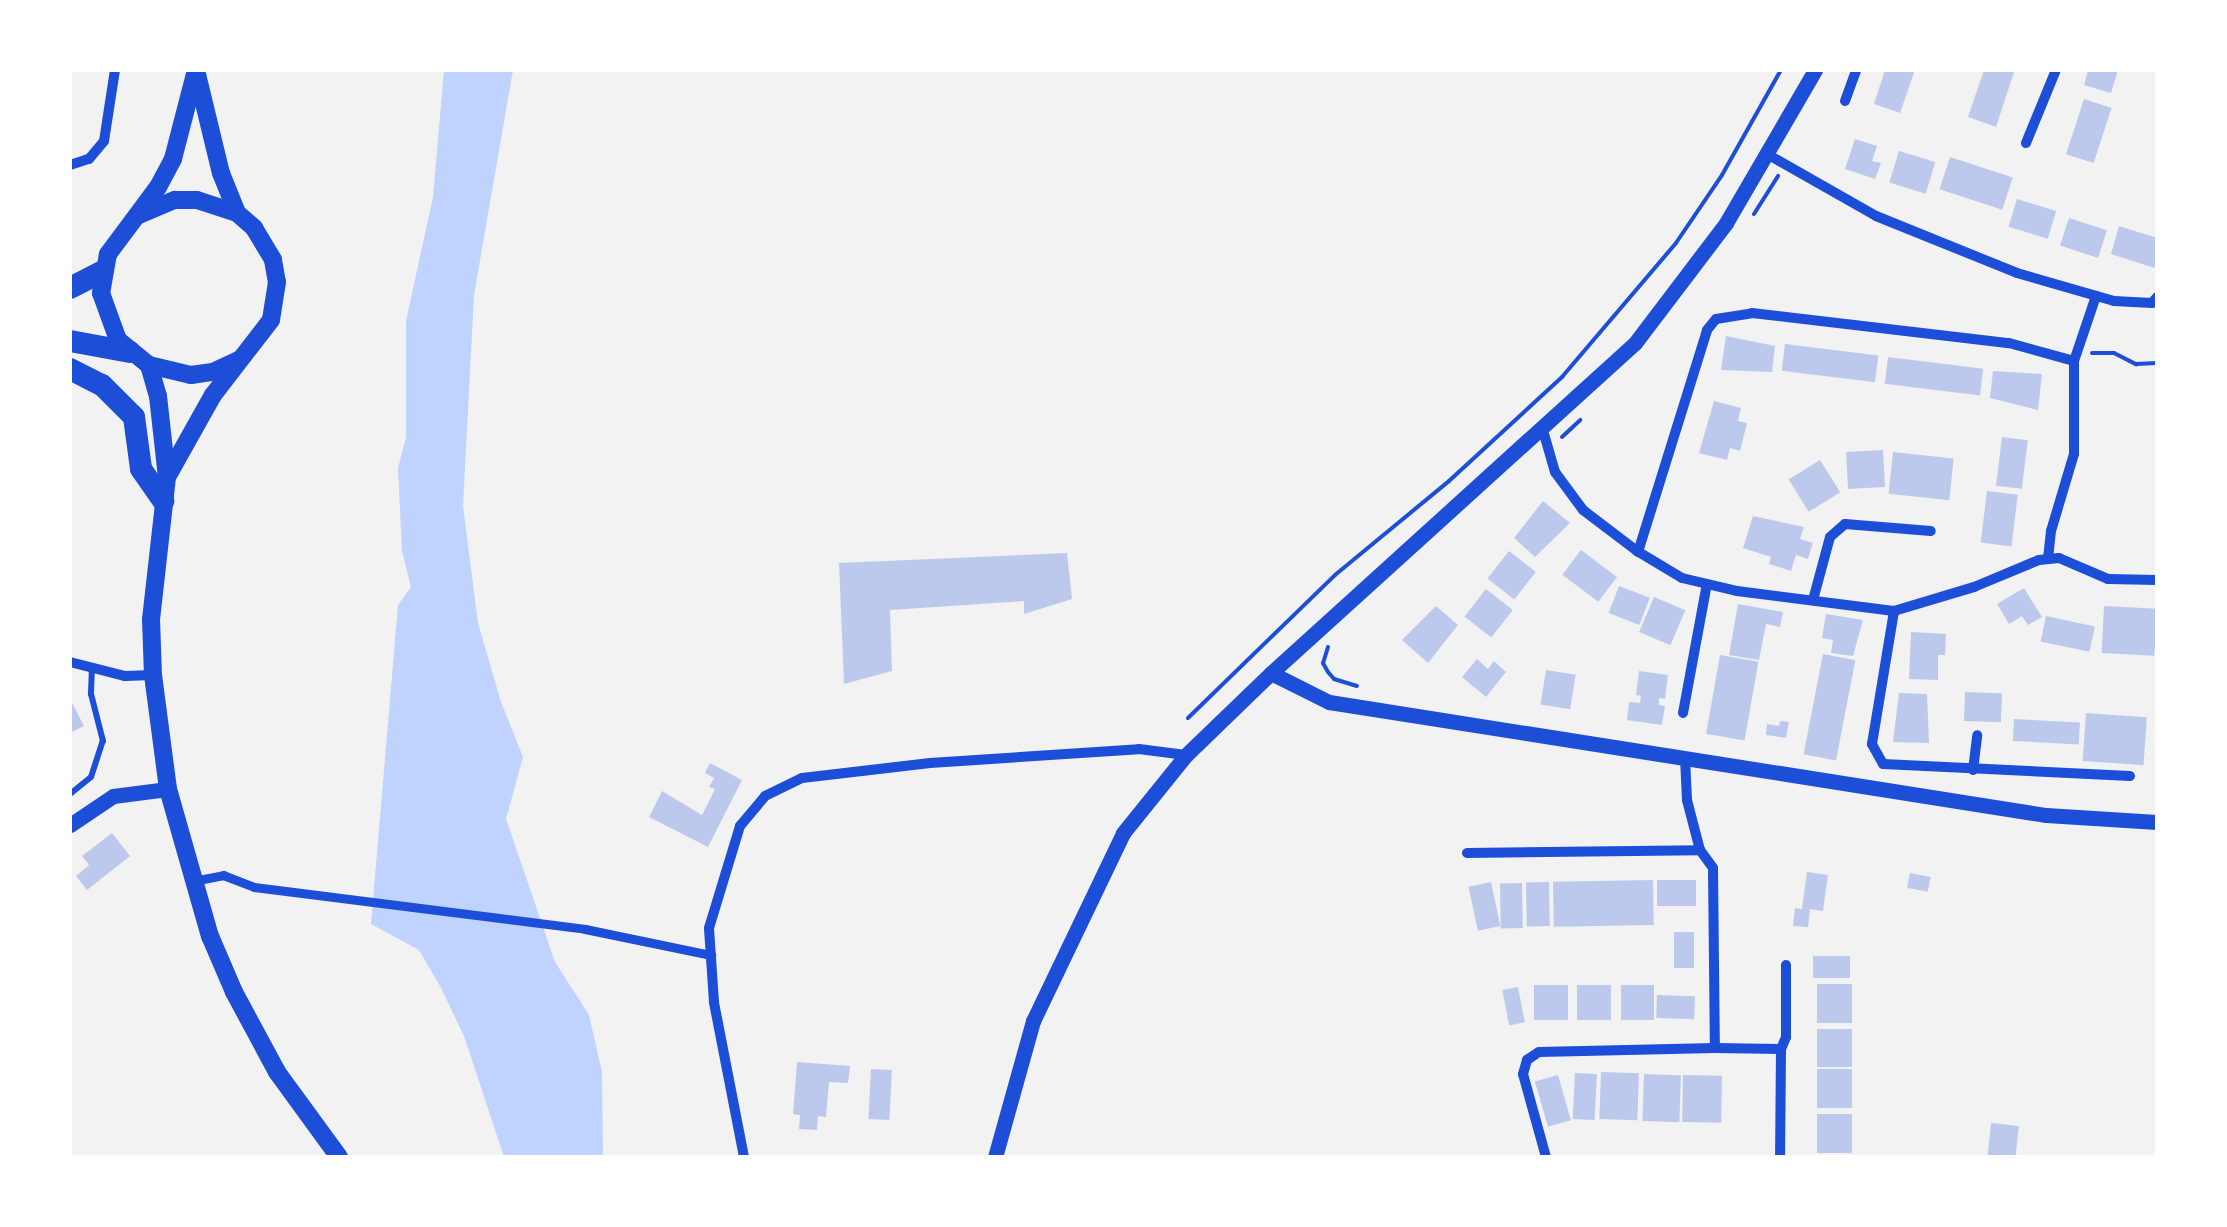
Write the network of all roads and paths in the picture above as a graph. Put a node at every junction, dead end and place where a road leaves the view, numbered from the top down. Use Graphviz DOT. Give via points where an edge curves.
graph roads {
  1 [pos="115,70"];
  2 [pos="196,70"];
  3 [pos="1781,70"];
  4 [pos="1815,70"];
  5 [pos="1856,70"];
  6 [pos="2056,70"];
  7 [pos="1845,101"];
  8 [pos="2026,143"];
  9 [pos="1766,154"];
  10 [pos="70,165"];
  11 [pos="237,213"];
  12 [pos="139,215"];
  13 [pos="102,272"];
  14 [pos="70,288"];
  15 [pos="2096,296"];
  16 [pos="2154,300"];
  17 [pos="70,340"];
  18 [pos="2076,357"];
  19 [pos="139,359"];
  20 [pos="239,360"];
  21 [pos="2157,363"];
  22 [pos="70,369"];
  23 [pos="1542,427"];
  24 [pos="166,477"];
  25 [pos="162,501"];
  26 [pos="1931,531"];
  27 [pos="1638,552"];
  28 [pos="2048,559"];
  29 [pos="2157,580"];
  30 [pos="1706,584"];
  31 [pos="1813,600"];
  32 [pos="1894,611"];
  33 [pos="70,662"];
  34 [pos="92,670"];
  35 [pos="1271,672"];
  36 [pos="152,675"];
  37 [pos="1682,713"];
  38 [pos="1188,718"];
  39 [pos="1977,734"];
  40 [pos="1186,755"];
  41 [pos="1685,758"];
  42 [pos="1973,770"];
  43 [pos="2130,776"];
  44 [pos="168,788"];
  45 [pos="70,794"];
  46 [pos="2157,822"];
  47 [pos="70,825"];
  48 [pos="1700,850"];
  49 [pos="1467,853"];
  50 [pos="193,881"];
  51 [pos="711,955"];
  52 [pos="1786,965"];
  53 [pos="1715,1048"];
  54 [pos="1781,1049"];
  55 [pos="339,1157"];
  56 [pos="744,1157"];
  57 [pos="996,1157"];
  58 [pos="1546,1157"];
  59 [pos="1780,1157"];
  1 -- 10 [label="street" via="104,141 88,160"];
  2 -- 11 [label="main road"];
  2 -- 12 [label="main road" via="173,159"];
  3 -- 38 [label="path" via="1676,243 1562,377 1335,576"];
  4 -- 9 [label="street"];
  5 -- 7 [label="street"];
  6 -- 8 [label="street"];
  9 -- 15 [label="street" via="1876,216 2017,273"];
  9 -- 23 [label="street" via="1726,223 1635,342"];
  11 -- 12 [label="main road" via="175,200"];
  11 -- 20 [label="main road" via="264,244 277,282 271,320"];
  12 -- 13 [label="main road" via="122,231"];
  13 -- 14 [label="highway"];
  13 -- 19 [label="main road" via="110,324"];
  15 -- 16 [label="street"];
  15 -- 18 [label="street"];
  17 -- 19 [label="highway"];
  18 -- 21 [label="path" via="2114,353 2136,364"];
  18 -- 27 [label="street" via="1752,314 1716,319 1707,330"];
  18 -- 28 [label="street" via="2074,454"];
  19 -- 20 [label="main road" via="191,376"];
  19 -- 24 [label="main road" via="158,396"];
  20 -- 24 [label="main road"];
  22 -- 25 [label="highway" via="102,385 134,417 140,469"];
  23 -- 27 [label="street" via="1555,472 1583,510"];
  23 -- 35 [label="street"];
  24 -- 25 [label="main road"];
  25 -- 36 [label="main road" via="152,586"];
  26 -- 31 [label="street" via="1845,524 1830,537"];
  27 -- 30 [label="street"];
  28 -- 29 [label="street" via="2108,579"];
  28 -- 32 [label="street"];
  30 -- 31 [label="street"];
  30 -- 37 [label="street"];
  31 -- 32 [label="street"];
  32 -- 42 [label="street" via="1872,744 1884,764"];
  33 -- 34 [label="street"];
  34 -- 36 [label="street"];
  34 -- 45 [label="lane" via="103,741 91,778"];
  35 -- 40 [label="street"];
  35 -- 41 [label="street" via="1329,702"];
  36 -- 44 [label="main road"];
  39 -- 42 [label="street"];
  40 -- 51 [label="street" via="1139,749 802,778 765,796 740,826 708,928"];
  40 -- 57 [label="street" via="1123,833 1033,1020"];
  41 -- 46 [label="street" via="2046,815"];
  41 -- 48 [label="street"];
  42 -- 43 [label="street"];
  44 -- 47 [label="street" via="113,796"];
  44 -- 50 [label="main road"];
  48 -- 49 [label="street"];
  48 -- 53 [label="street" via="1713,868"];
  50 -- 51 [label="street" via="222,876 254,887 573,928"];
  50 -- 55 [label="main road" via="234,992 277,1072"];
  51 -- 56 [label="street"];
  52 -- 54 [label="street"];
  53 -- 54 [label="street"];
  53 -- 58 [label="street" via="1540,1052 1527,1060 1523,1074"];
  54 -- 59 [label="street"];
}
